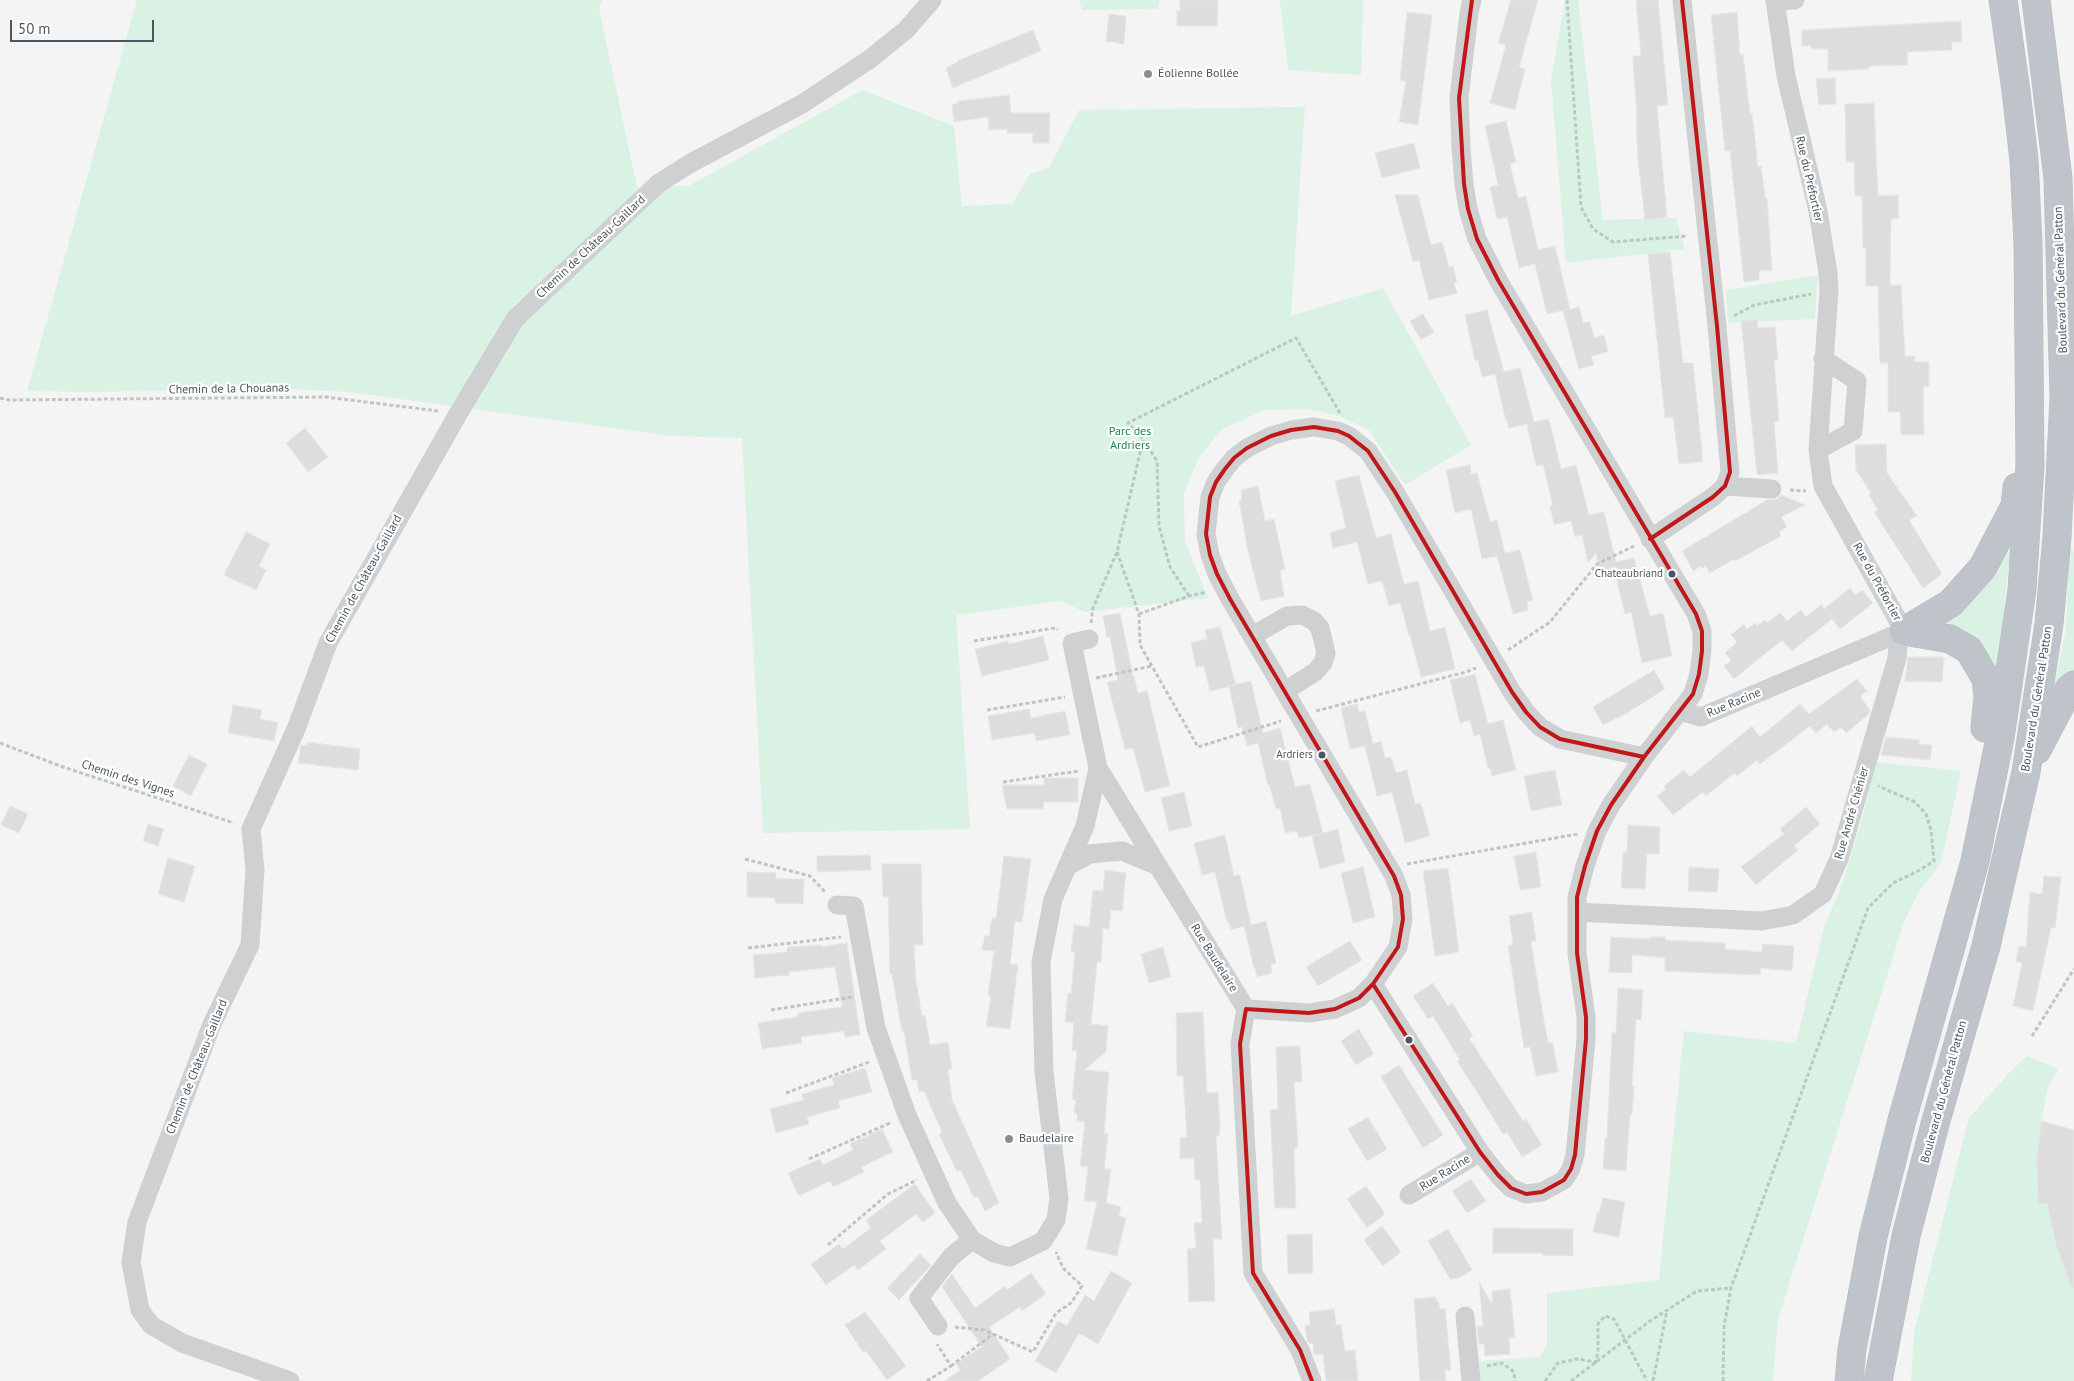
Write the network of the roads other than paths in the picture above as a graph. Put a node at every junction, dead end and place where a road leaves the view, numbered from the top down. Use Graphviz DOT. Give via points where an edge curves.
graph roads {
  1 [pos="932,0"];
  2 [pos="1472,0"];
  3 [pos="1682,0"];
  4 [pos="1795,0"];
  5 [pos="1775,1"];
  6 [pos="2038,9"];
  7 [pos="2005,11"];
  8 [pos="1823,359"];
  9 [pos="2029,396"];
  10 [pos="2064,398"];
  11 [pos="1818,450"];
  12 [pos="2074,481"];
  13 [pos="1725,486"];
  14 [pos="1772,489"];
  15 [pos="1650,539"];
  16 [pos="1904,631"];
  17 [pos="1252,636"];
  18 [pos="1080,641"];
  19 [pos="2074,685"];
  20 [pos="1285,691"];
  21 [pos="1678,711"];
  22 [pos="1644,757"];
  23 [pos="1098,768"];
  24 [pos="2026,772"];
  25 [pos="1975,861"];
  26 [pos="1068,866"];
  27 [pos="1158,866"];
  28 [pos="837,905"];
  29 [pos="1577,912"];
  30 [pos="1374,984"];
  31 [pos="1246,1009"];
  32 [pos="1480,1152"];
  33 [pos="1410,1195"];
  34 [pos="972,1240"];
  35 [pos="1465,1316"];
  36 [pos="938,1326"];
  37 [pos="1470,1375"];
  38 [pos="290,1381"];
  39 [pos="1312,1381"];
  40 [pos="1849,1381"];
  41 [pos="1878,1381"];
  1 -- 38 [label="street, Chemin de Château-Gaillard" via="906,30 870,59 802,104 659,183 515,319 328,643 296,729 251,829 255,870 250,945 212,1024 137,1222 131,1262 140,1310 151,1325 182,1343"];
  2 -- 15 [label="street" via="1459,98 1464,184 1477,239"];
  3 -- 13 [label="street" via="1730,472"];
  4 -- 5 [label="street"];
  5 -- 8 [label="street, Rue du Préfortier" via="1786,76 1818,211 1829,290"];
  6 -- 10 [label="highway, Boulevard du Général Patton" via="2058,178"];
  7 -- 9 [label="highway" via="2025,188"];
  8 -- 11 [label="street, Rue du Préfortier"];
  8 -- 11 [label="street" via="1857,381 1853,431"];
  9 -- 16 [label="highway" via="2014,506 2000,536 1983,567 1950,603"];
  9 -- 25 [label="highway" via="2030,465 2022,590 2000,738"];
  10 -- 12 [label="highway"];
  10 -- 24 [label="highway, Boulevard du Général Patton" via="2050,624"];
  11 -- 16 [label="street, Rue du Préfortier" via="1823,486"];
  13 -- 14 [label="street"];
  13 -- 15 [label="street"];
  15 -- 21 [label="street" via="1696,614 1702,631 1699,674 1693,694"];
  16 -- 21 [label="street, Rue Racine" via="1701,717"];
  16 -- 25 [label="highway" via="1950,639 1968,650 1986,679 1986,722 1966,822"];
  16 -- 29 [label="street, Rue André Chénier" via="1840,858 1822,894 1793,915 1762,921"];
  17 -- 20 [label="street"];
  17 -- 20 [label="street" via="1288,616 1302,615 1320,628 1326,653 1323,663 1316,672"];
  17 -- 22 [label="street" via="1224,589 1210,555 1206,516 1216,482 1234,458 1259,441 1291,430 1314,427 1338,431 1368,451 1512,692 1540,727 1560,739"];
  18 -- 23 [label="street, Rue Baudelaire" via="1080,688"];
  19 -- 24 [label="highway"];
  20 -- 30 [label="street" via="1394,876 1401,895 1404,919 1398,948"];
  21 -- 22 [label="street, Rue Racine"];
  22 -- 29 [label="street, Rue Racine" via="1596,831 1584,866"];
  23 -- 26 [label="street, Rue Baudelaire" via="1084,826"];
  23 -- 27 [label="street, Rue Baudelaire"];
  24 -- 41 [label="highway, Boulevard du Général Patton" via="1986,946 1906,1236"];
  25 -- 40 [label="highway" via="1902,1120 1873,1237"];
  26 -- 27 [label="street" via="1090,854 1122,851"];
  26 -- 34 [label="street, Rue Baudelaire" via="1053,899 1041,962 1044,1072 1059,1198 1056,1220 1043,1241 1010,1256 994,1253"];
  27 -- 31 [label="street, Rue Baudelaire"];
  28 -- 34 [label="street" via="854,906 876,1028 907,1115 947,1203"];
  29 -- 32 [label="street, Rue Racine" via="1586,1039 1572,1168 1564,1180 1552,1187 1526,1194 1511,1188"];
  30 -- 31 [label="street" via="1359,998 1335,1009 1309,1013"];
  30 -- 32 [label="street, Rue Racine"];
  31 -- 39 [label="street" via="1240,1044 1253,1273 1300,1350"];
  32 -- 33 [label="street, Rue Racine"];
  34 -- 36 [label="street" via="951,1256 919,1298"];
  35 -- 37 [label="street"];
}
